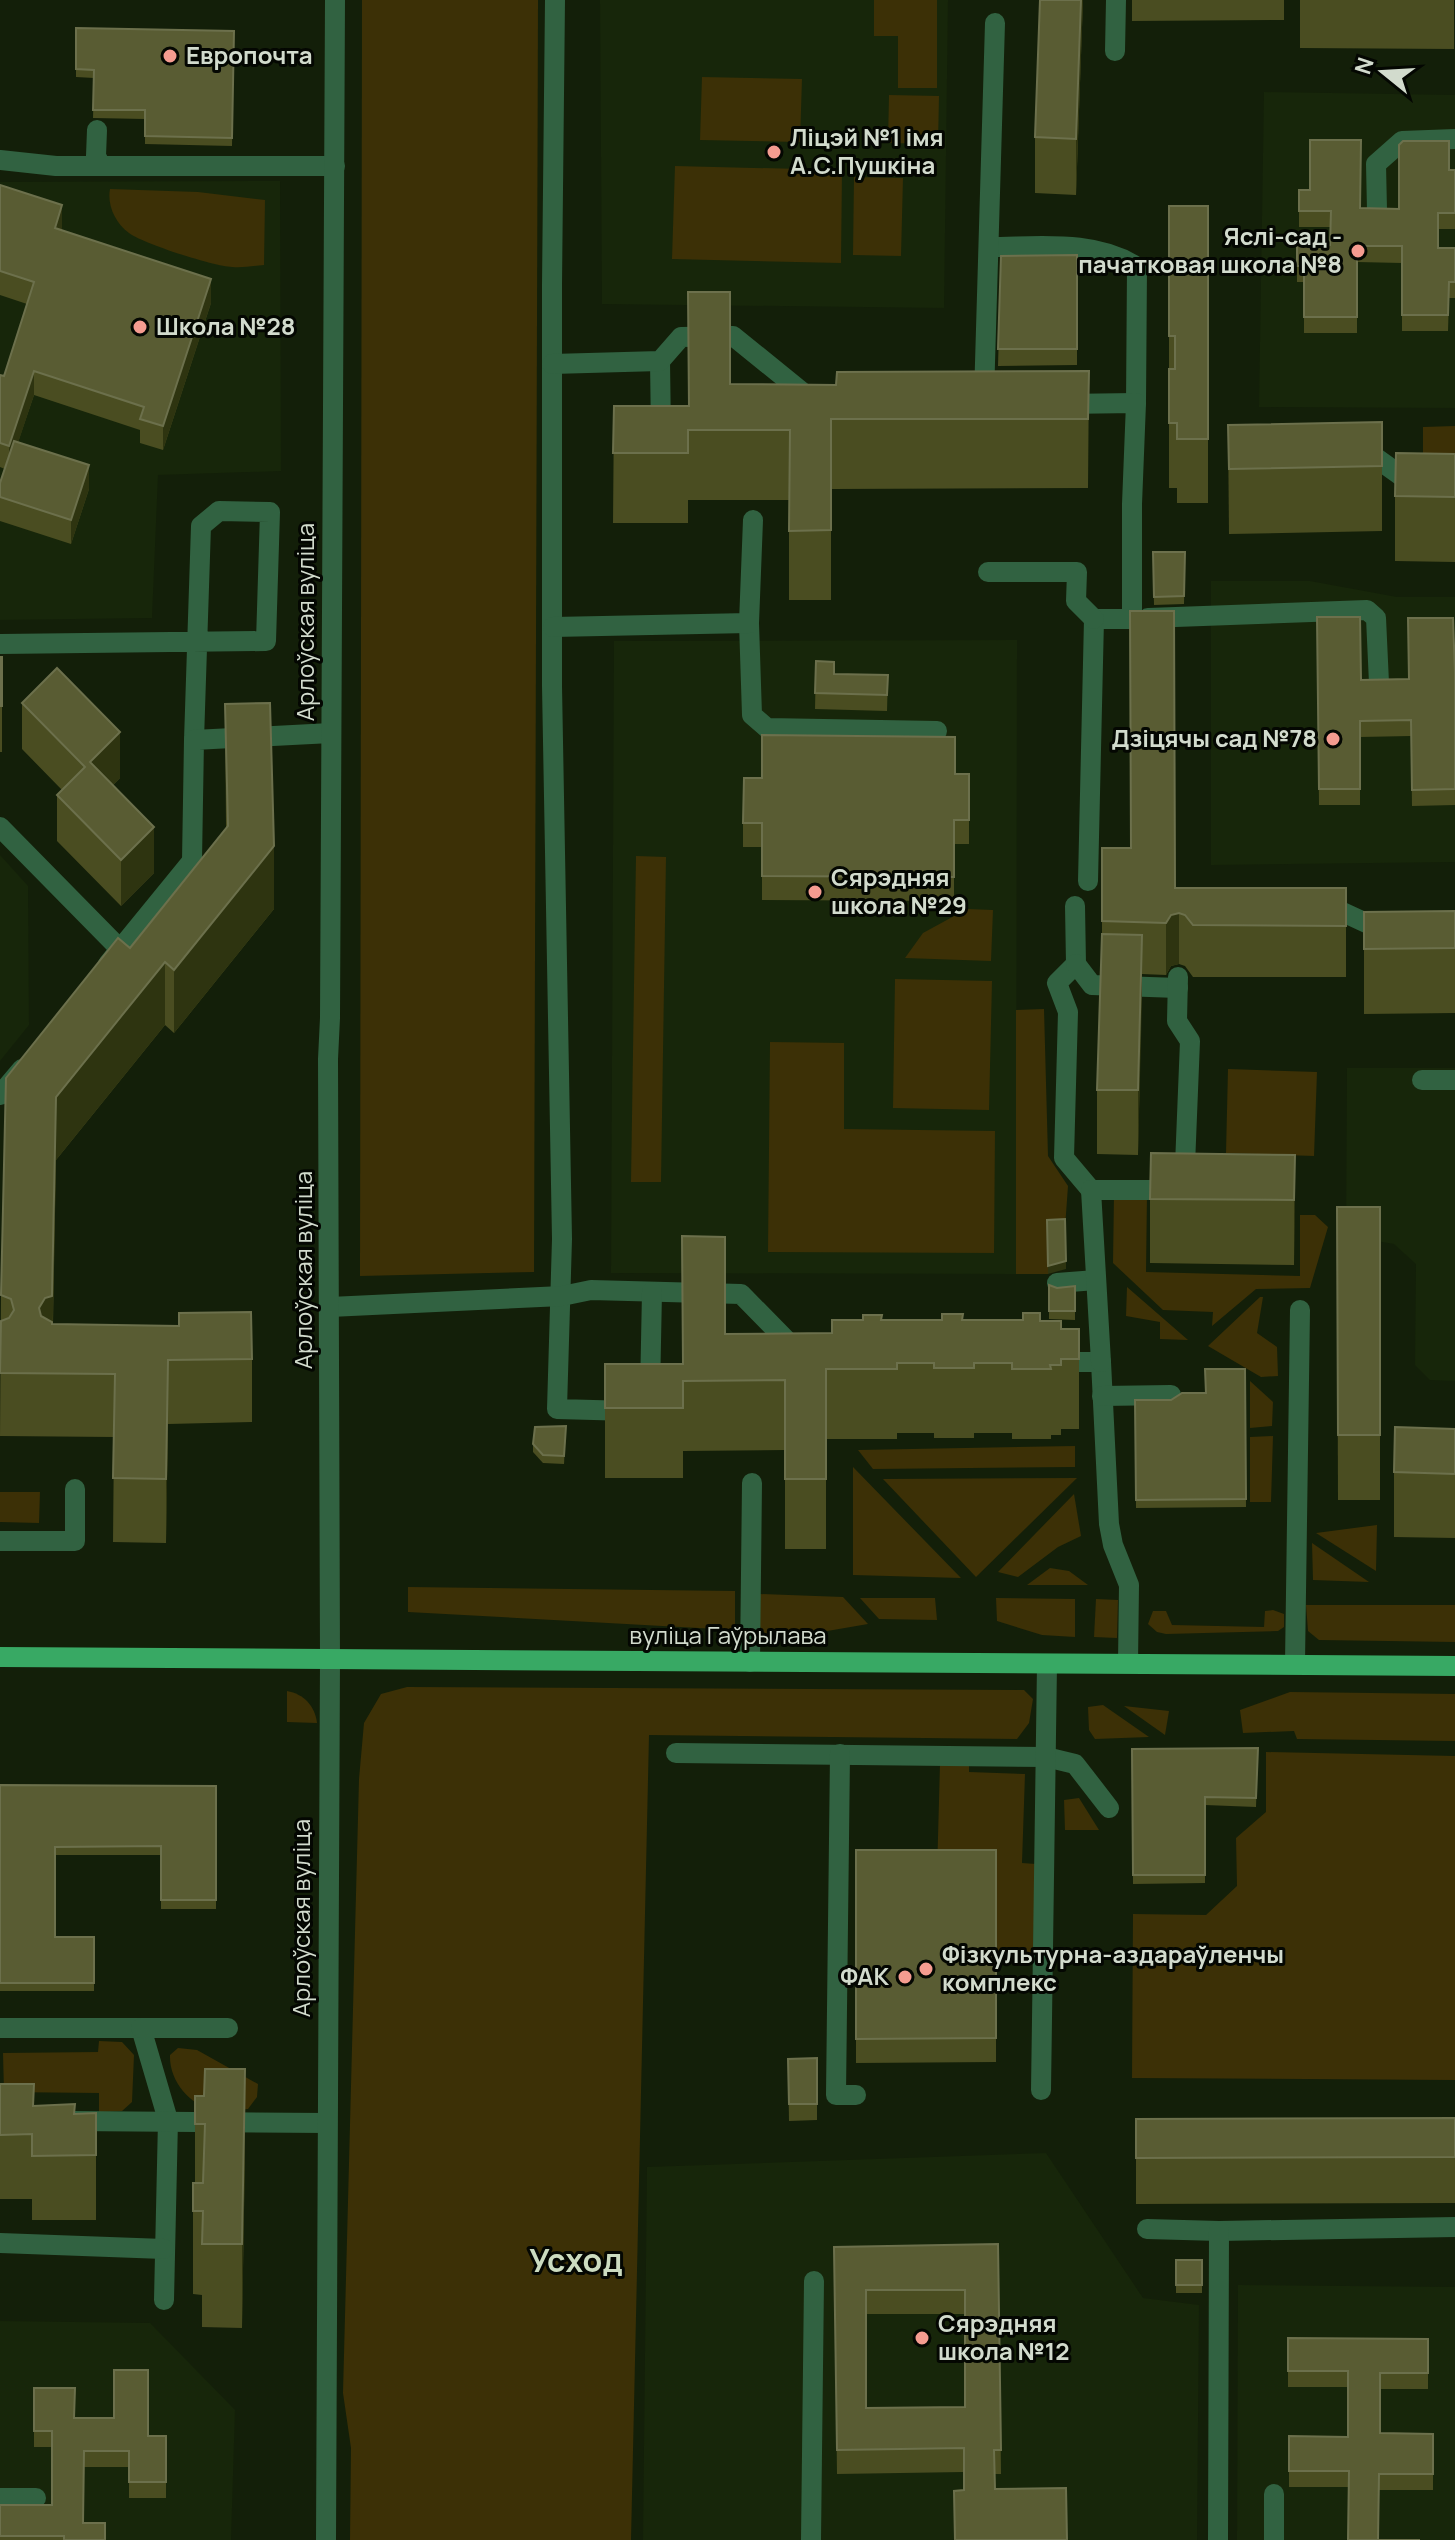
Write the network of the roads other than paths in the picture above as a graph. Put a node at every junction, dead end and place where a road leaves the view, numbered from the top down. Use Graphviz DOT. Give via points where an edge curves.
graph roads {
  1 [pos="335,0"];
  2 [pos="555,0"];
  3 [pos="1116,0"];
  4 [pos="995,23"];
  5 [pos="1115,51"];
  6 [pos="97,130"];
  7 [pos="1455,139"];
  8 [pos="0,160"];
  9 [pos="101,166"];
  10 [pos="335,166"];
  11 [pos="1377,210"];
  12 [pos="989,247"];
  13 [pos="660,361"];
  14 [pos="552,364"];
  15 [pos="1136,403"];
  16 [pos="832,404"];
  17 [pos="1045,404"];
  18 [pos="984,405"];
  19 [pos="649,450"];
  20 [pos="1340,455"];
  21 [pos="1455,475"];
  22 [pos="753,520"];
  23 [pos="988,572"];
  24 [pos="1094,619"];
  25 [pos="1132,619"];
  26 [pos="749,623"];
  27 [pos="553,627"];
  28 [pos="198,642"];
  29 [pos="0,644"];
  30 [pos="1379,683"];
  31 [pos="937,731"];
  32 [pos="331,733"];
  33 [pos="194,740"];
  34 [pos="0,827"];
  35 [pos="1088,881"];
  36 [pos="1298,903"];
  37 [pos="1075,906"];
  38 [pos="1411,937"];
  39 [pos="120,949"];
  40 [pos="1076,964"];
  41 [pos="98,976"];
  42 [pos="39,1048"];
  43 [pos="1422,1080"];
  44 [pos="1455,1080"];
  45 [pos="0,1095"];
  46 [pos="1091,1190"];
  47 [pos="1096,1280"];
  48 [pos="1057,1283"];
  49 [pos="652,1292"];
  50 [pos="562,1296"];
  51 [pos="330,1307"];
  52 [pos="1300,1310"];
  53 [pos="816,1358"];
  54 [pos="1038,1361"];
  55 [pos="1101,1362"];
  56 [pos="1171,1395"];
  57 [pos="1102,1396"];
  58 [pos="752,1483"];
  59 [pos="75,1489"];
  60 [pos="0,1541"];
  61 [pos="0,1657"];
  62 [pos="330,1659"];
  63 [pos="750,1662"];
  64 [pos="1128,1663"];
  65 [pos="1295,1663"];
  66 [pos="1047,1664"];
  67 [pos="1455,1666"];
  68 [pos="676,1753"];
  69 [pos="840,1754"];
  70 [pos="1046,1757"];
  71 [pos="1109,1808"];
  72 [pos="0,2028"];
  73 [pos="141,2028"];
  74 [pos="228,2028"];
  75 [pos="1041,2090"];
  76 [pos="856,2095"];
  77 [pos="168,2120"];
  78 [pos="52,2121"];
  79 [pos="327,2123"];
  80 [pos="1455,2227"];
  81 [pos="1147,2229"];
  82 [pos="1219,2231"];
  83 [pos="0,2243"];
  84 [pos="164,2249"];
  85 [pos="814,2281"];
  86 [pos="164,2300"];
  87 [pos="1274,2494"];
  88 [pos="0,2498"];
  89 [pos="36,2498"];
  90 [pos="326,2540"];
  91 [pos="811,2540"];
  92 [pos="1218,2540"];
  93 [pos="1274,2540"];
  1 -- 10 [label="street, Арлоўская вуліца"];
  2 -- 14 [label="street"];
  3 -- 5 [label="street"];
  4 -- 12 [label="street"];
  6 -- 9 [label="street"];
  7 -- 11 [label="street" via="1402,141 1376,164"];
  8 -- 9 [label="street"];
  9 -- 10 [label="street"];
  10 -- 32 [label="street, Арлоўская вуліца"];
  12 -- 15 [label="street" via="1091,248 1137,267"];
  12 -- 18 [label="street"];
  13 -- 14 [label="street"];
  13 -- 16 [label="street" via="681,337 733,336 816,404"];
  13 -- 19 [label="street" via="661,449"];
  14 -- 27 [label="street"];
  15 -- 17 [label="street"];
  15 -- 25 [label="street"];
  20 -- 21 [label="street" via="1372,455 1400,475"];
  22 -- 26 [label="street"];
  23 -- 24 [label="street" via="1077,572 1076,601"];
  24 -- 25 [label="street"];
  24 -- 35 [label="street"];
  25 -- 30 [label="street" via="1367,610 1376,618"];
  26 -- 27 [label="street"];
  26 -- 31 [label="street" via="752,715 767,728"];
  27 -- 50 [label="street"];
  28 -- 28 [label="street" via="266,641 270,512 219,511 201,526"];
  28 -- 29 [label="street"];
  28 -- 33 [label="street"];
  32 -- 33 [label="street"];
  32 -- 51 [label="street, Арлоўская вуліца"];
  33 -- 39 [label="street" via="192,861"];
  34 -- 39 [label="street"];
  36 -- 38 [label="street" via="1327,903 1396,937"];
  37 -- 40 [label="street"];
  39 -- 41 [label="street"];
  40 -- 46 [label="street" via="1057,983 1068,1012 1064,1158"];
  40 -- 46 [label="street" via="1092,985 1178,982 1177,1021 1190,1041 1192,1190"];
  42 -- 45 [label="street"];
  43 -- 44 [label="street"];
  46 -- 47 [label="street"];
  47 -- 48 [label="street"];
  47 -- 55 [label="street"];
  49 -- 50 [label="street" via="591,1290"];
  49 -- 50 [label="street" via="650,1412 557,1409"];
  49 -- 53 [label="street" via="741,1294 803,1358"];
  50 -- 51 [label="street"];
  51 -- 62 [label="street, Арлоўская вуліца"];
  52 -- 65 [label="street"];
  54 -- 55 [label="street"];
  55 -- 57 [label="street"];
  56 -- 57 [label="street"];
  57 -- 64 [label="street" via="1109,1524 1129,1585"];
  58 -- 63 [label="street"];
  59 -- 60 [label="street" via="75,1541"];
  61 -- 62 [label="main road, вуліца Гаўрылава"];
  62 -- 63 [label="main road, вуліца Гаўрылава"];
  62 -- 79 [label="street, Арлоўская вуліца"];
  63 -- 66 [label="main road, вуліца Гаўрылава"];
  64 -- 65 [label="main road, вуліца Гаўрылава"];
  64 -- 66 [label="main road, вуліца Гаўрылава"];
  65 -- 67 [label="main road, вуліца Гаўрылава"];
  66 -- 70 [label="street"];
  68 -- 69 [label="street"];
  69 -- 70 [label="street"];
  69 -- 76 [label="street" via="836,2095"];
  70 -- 71 [label="street" via="1075,1764"];
  70 -- 75 [label="street"];
  72 -- 73 [label="street"];
  73 -- 74 [label="street"];
  73 -- 77 [label="street"];
  77 -- 78 [label="street"];
  77 -- 79 [label="street"];
  77 -- 84 [label="street"];
  79 -- 90 [label="street, Арлоўская вуліца"];
  80 -- 82 [label="street"];
  81 -- 82 [label="street"];
  82 -- 92 [label="street"];
  83 -- 84 [label="street"];
  84 -- 86 [label="street"];
  85 -- 91 [label="street"];
  87 -- 93 [label="street"];
  88 -- 89 [label="street"];
}
